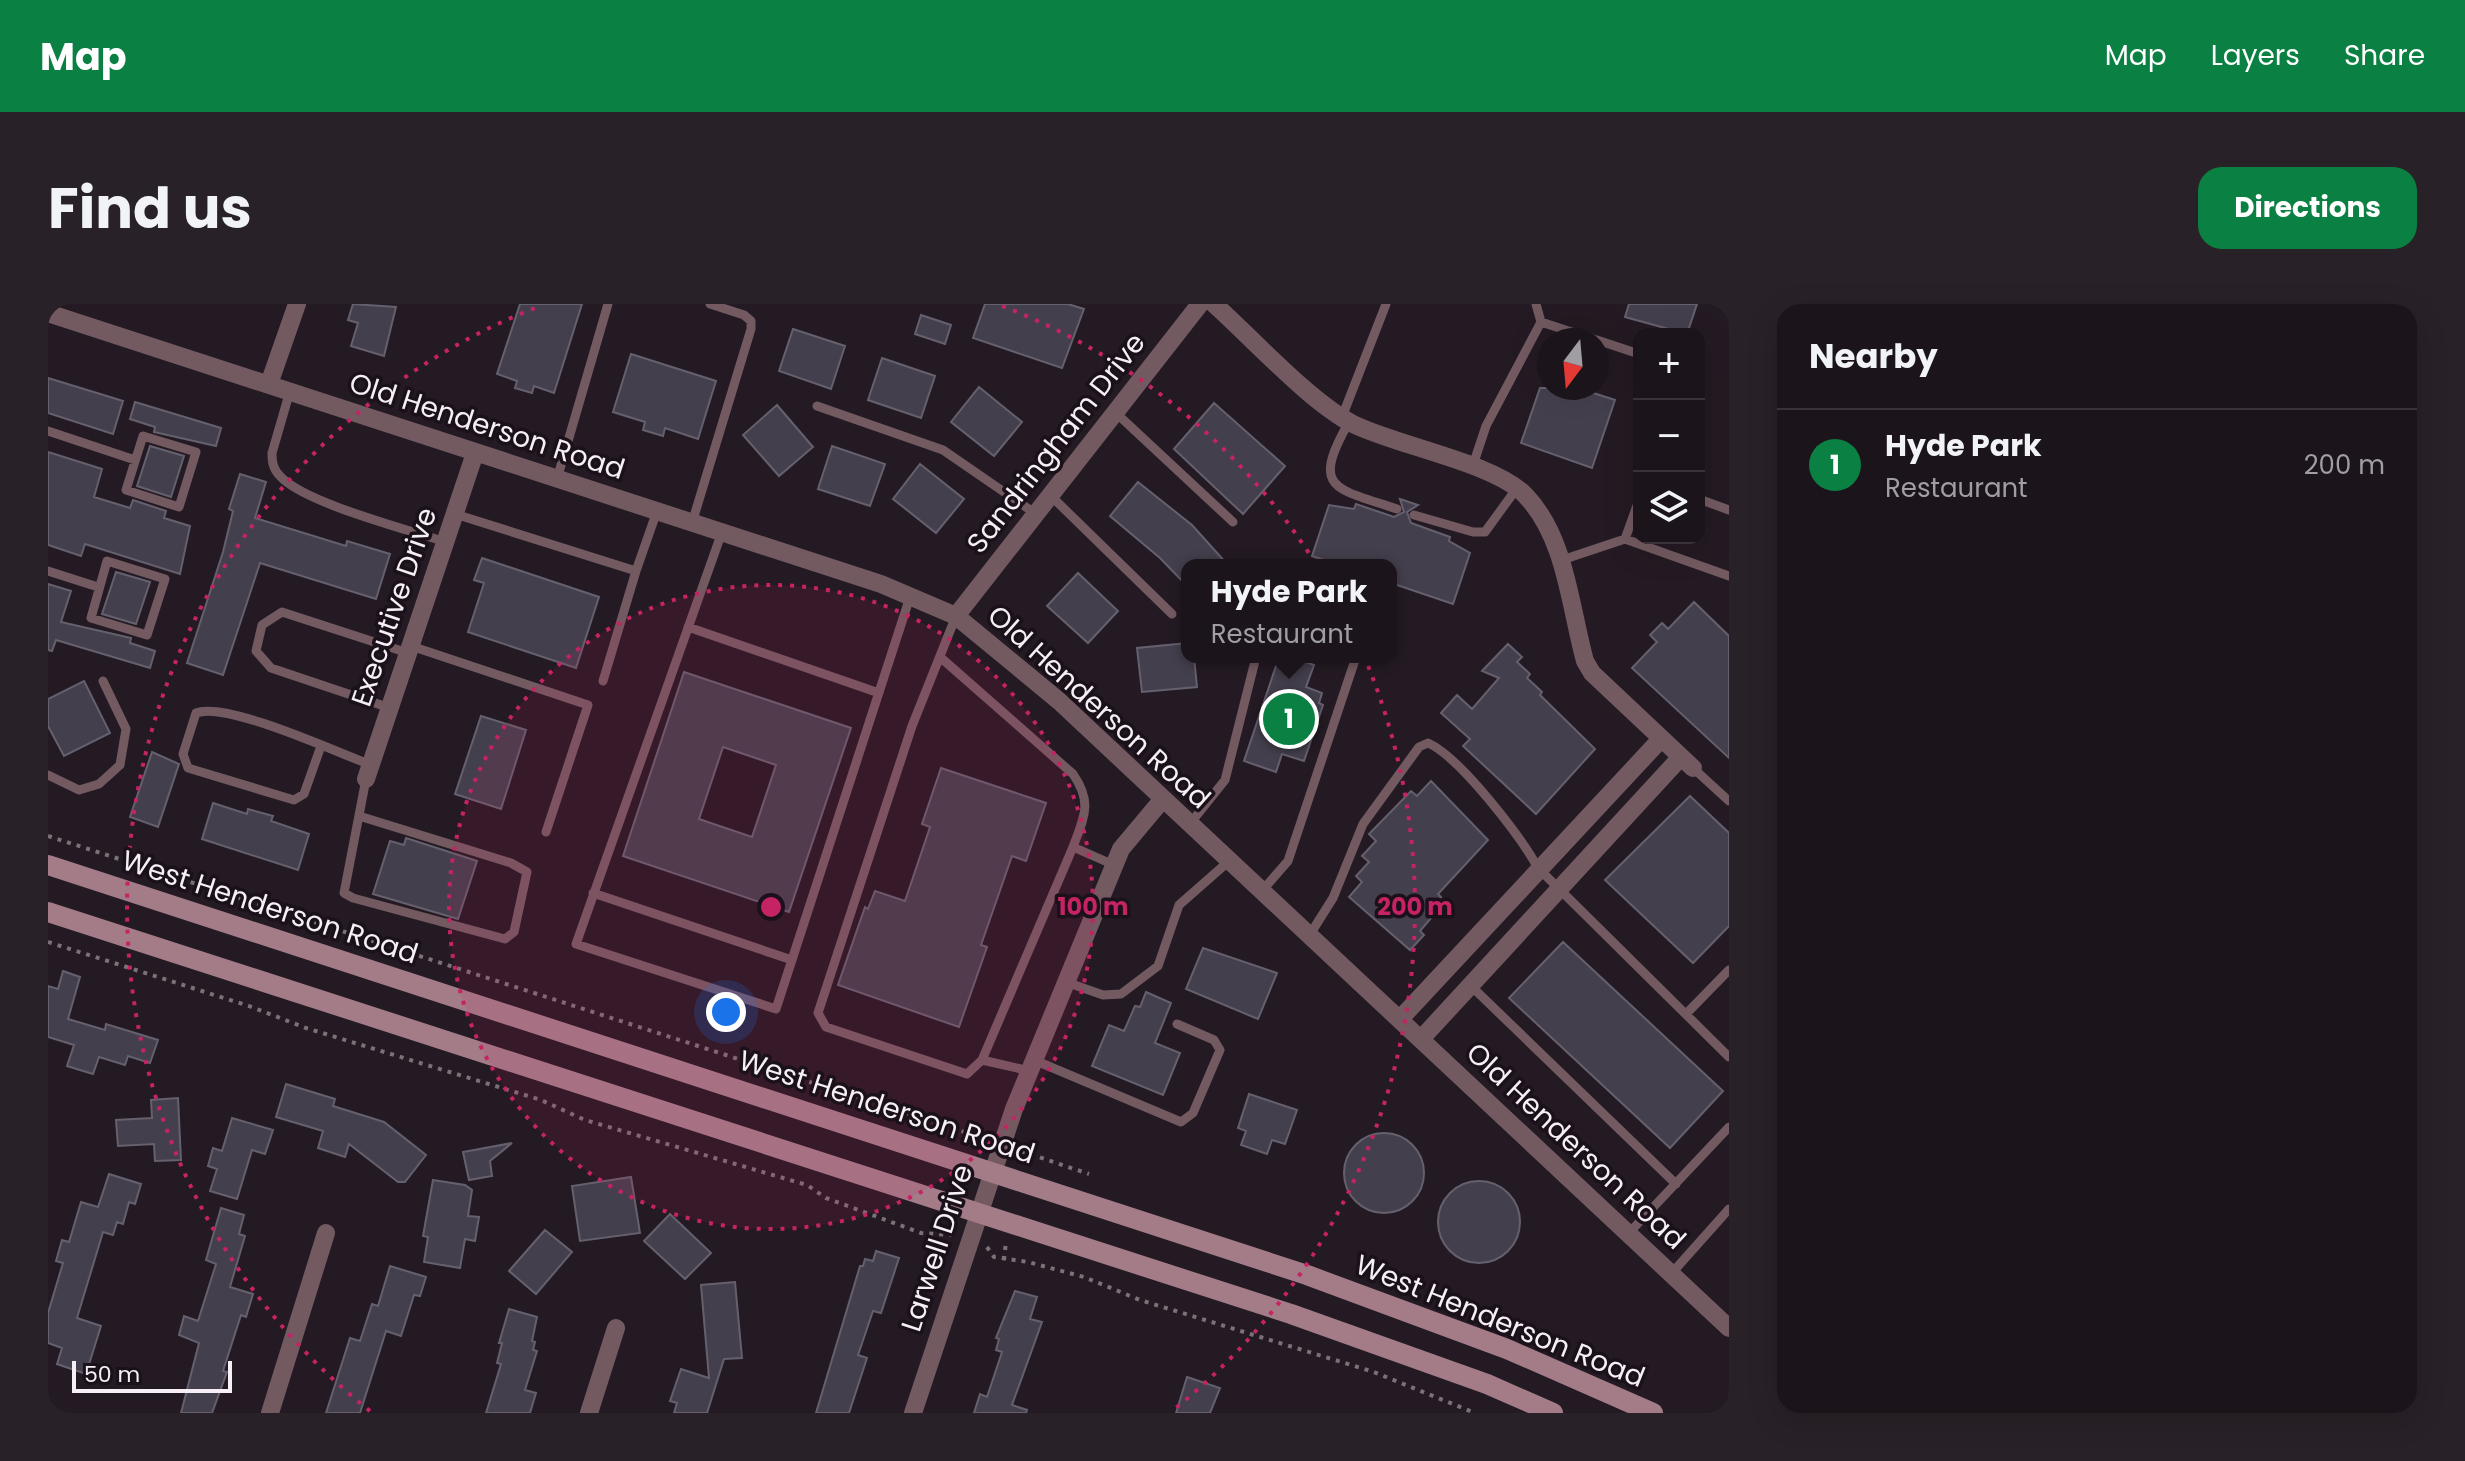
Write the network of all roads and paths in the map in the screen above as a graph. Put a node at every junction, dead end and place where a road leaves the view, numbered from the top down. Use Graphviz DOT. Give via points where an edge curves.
graph roads {
  1 [pos="297,304"];
  2 [pos="608,304"];
  3 [pos="710,304"];
  4 [pos="1200,304"];
  5 [pos="1214,304"];
  6 [pos="1386,304"];
  7 [pos="1536,304"];
  8 [pos="48,313"];
  9 [pos="1541,322"];
  10 [pos="1560,328"];
  11 [pos="1609,344"];
  12 [pos="1633,352"];
  13 [pos="269,384"];
  14 [pos="290,391"];
  15 [pos="817,406"];
  16 [pos="1116,413"];
  17 [pos="1346,419"];
  18 [pos="48,431"];
  19 [pos="475,453"];
  20 [pos="135,460"];
  21 [pos="1472,468"];
  22 [pos="557,479"];
  23 [pos="1517,488"];
  24 [pos="1051,496"];
  25 [pos="1705,501"];
  26 [pos="1397,509"];
  27 [pos="1729,510"];
  28 [pos="657,511"];
  29 [pos="455,514"];
  30 [pos="1036,514"];
  31 [pos="1414,515"];
  32 [pos="1633,517"];
  33 [pos="1233,522"];
  34 [pos="692,523"];
  35 [pos="722,532"];
  36 [pos="1625,539"];
  37 [pos="445,542"];
  38 [pos="1559,561"];
  39 [pos="48,571"];
  40 [pos="636,571"];
  41 [pos="1729,576"];
  42 [pos="98,587"];
  43 [pos="910,596"];
  44 [pos="1172,614"];
  45 [pos="956,616"];
  46 [pos="688,627"];
  47 [pos="410,649"];
  48 [pos="940,657"];
  49 [pos="1254,663"];
  50 [pos="1354,663"];
  51 [pos="103,681"];
  52 [pos="603,681"];
  53 [pos="879,693"];
  54 [pos="390,708"];
  55 [pos="1661,739"];
  56 [pos="321,746"];
  57 [pos="1687,762"];
  58 [pos="368,772"];
  59 [pos="48,775"];
  60 [pos="1162,800"];
  61 [pos="1729,801"];
  62 [pos="359,816"];
  63 [pos="1189,825"];
  64 [pos="546,832"];
  65 [pos="48,836"];
  66 [pos="1073,847"];
  67 [pos="1228,862"];
  68 [pos="48,865"];
  69 [pos="1114,865"];
  70 [pos="1538,868"];
  71 [pos="1559,889"];
  72 [pos="1261,892"];
  73 [pos="593,893"];
  74 [pos="48,912"];
  75 [pos="1309,936"];
  76 [pos="48,942"];
  77 [pos="792,960"];
  78 [pos="1729,970"];
  79 [pos="1066,982"];
  80 [pos="1470,985"];
  81 [pos="1686,1014"];
  82 [pos="1400,1019"];
  83 [pos="1177,1024"];
  84 [pos="1421,1039"];
  85 [pos="1729,1057"];
  86 [pos="982,1060"];
  87 [pos="1032,1065"];
  88 [pos="1729,1127"];
  89 [pos="1001,1144"];
  90 [pos="991,1171"];
  91 [pos="1089,1174"];
  92 [pos="1676,1184"];
  93 [pos="1729,1209"];
  94 [pos="977,1213"];
  95 [pos="326,1233"];
  96 [pos="1628,1234"];
  97 [pos="968,1240"];
  98 [pos="1671,1274"];
  99 [pos="616,1328"];
  100 [pos="1729,1328"];
  101 [pos="270,1413"];
  102 [pos="589,1413"];
  103 [pos="913,1413"];
  104 [pos="1475,1413"];
  105 [pos="1553,1413"];
  106 [pos="1653,1413"];
  1 -- 13 [label="street"];
  2 -- 22 [label="lane"];
  3 -- 34 [label="lane" via="744,315 751,329"];
  4 -- 16 [label="street, Sandringham Drive"];
  5 -- 17 [label="street"];
  6 -- 17 [label="lane"];
  7 -- 9 [label="lane"];
  8 -- 13 [label="street, Old Henderson Road"];
  9 -- 10 [label="lane"];
  9 -- 21 [label="lane" via="1486,426"];
  11 -- 12 [label="lane"];
  13 -- 14 [label="street, Old Henderson Road"];
  14 -- 19 [label="street, Old Henderson Road"];
  14 -- 37 [label="lane" via="272,453 280,477 307,495"];
  15 -- 30 [label="lane" via="943,450"];
  16 -- 24 [label="street, Sandringham Drive"];
  16 -- 33 [label="lane"];
  17 -- 21 [label="street"];
  17 -- 26 [label="lane" via="1328,468 1332,480 1347,492"];
  18 -- 20 [label="lane"];
  19 -- 22 [label="street, Old Henderson Road"];
  19 -- 29 [label="street, Executive Drive"];
  20 -- 20 [label="lane" via="143,436 196,452 179,507 126,490"];
  21 -- 23 [label="street"];
  22 -- 28 [label="street, Old Henderson Road"];
  23 -- 31 [label="lane" via="1485,532"];
  23 -- 38 [label="street" via="1542,515"];
  24 -- 30 [label="street, Sandringham Drive"];
  24 -- 44 [label="lane"];
  25 -- 27 [label="lane"];
  28 -- 34 [label="street, Old Henderson Road"];
  28 -- 40 [label="lane"];
  29 -- 37 [label="street, Executive Drive"];
  29 -- 40 [label="lane"];
  30 -- 45 [label="street, Sandringham Drive"];
  32 -- 36 [label="lane"];
  34 -- 35 [label="street, Old Henderson Road"];
  35 -- 43 [label="street, Old Henderson Road"];
  35 -- 46 [label="lane"];
  36 -- 38 [label="lane"];
  36 -- 41 [label="lane"];
  37 -- 47 [label="street, Executive Drive"];
  38 -- 55 [label="street" via="1585,661"];
  39 -- 42 [label="lane"];
  40 -- 52 [label="lane"];
  42 -- 42 [label="lane" via="107,561 165,579 147,635 91,618"];
  43 -- 45 [label="street, Old Henderson Road"];
  43 -- 53 [label="lane"];
  45 -- 48 [label="lane"];
  45 -- 60 [label="street, Old Henderson Road" via="1059,701"];
  46 -- 53 [label="lane"];
  46 -- 73 [label="lane"];
  47 -- 54 [label="street, Executive Drive"];
  47 -- 54 [label="lane" via="282,612 262,625 256,651 271,668"];
  47 -- 64 [label="lane" via="588,705"];
  48 -- 66 [label="lane" via="1073,774 1085,791 1086,813"];
  48 -- 86 [label="lane" via="912,726 818,1013 826,1027 967,1074"];
  49 -- 63 [label="lane" via="1225,780"];
  50 -- 72 [label="lane" via="1288,861"];
  51 -- 59 [label="lane" via="126,729 120,765 99,784 79,790"];
  53 -- 77 [label="lane"];
  54 -- 58 [label="street, Executive Drive"];
  55 -- 57 [label="street"];
  55 -- 70 [label="street"];
  56 -- 56 [label="lane" via="207,709 196,713 183,754 188,768 294,800 304,794"];
  56 -- 58 [label="lane"];
  57 -- 61 [label="lane"];
  57 -- 71 [label="street"];
  58 -- 62 [label="lane"];
  60 -- 63 [label="street, Old Henderson Road"];
  60 -- 69 [label="street, Larwell Drive"];
  62 -- 62 [label="lane" via="344,893 505,939 514,932 527,872"];
  63 -- 67 [label="street, Old Henderson Road"];
  65 -- 89 [label="path"];
  66 -- 69 [label="lane"];
  66 -- 86 [label="lane"];
  67 -- 72 [label="street, Old Henderson Road"];
  67 -- 79 [label="lane" via="1179,905 1158,966 1121,994 1103,995"];
  68 -- 90 [label="main road, West Henderson Road"];
  69 -- 79 [label="street, Larwell Drive"];
  70 -- 71 [label="lane"];
  70 -- 75 [label="lane" via="1527,847 1462,771 1428,743 1419,747 1363,824 1333,898"];
  70 -- 82 [label="street"];
  71 -- 80 [label="street"];
  71 -- 81 [label="lane"];
  72 -- 75 [label="street, Old Henderson Road"];
  73 -- 77 [label="lane"];
  73 -- 77 [label="lane" via="576,944 776,1009"];
  74 -- 94 [label="main road"];
  75 -- 82 [label="street, Old Henderson Road"];
  76 -- 97 [label="path" via="541,1100 585,1120 807,1185 826,1198 921,1233 942,1231"];
  78 -- 81 [label="lane"];
  79 -- 87 [label="street, Larwell Drive"];
  80 -- 84 [label="street"];
  80 -- 92 [label="lane"];
  81 -- 85 [label="lane"];
  82 -- 84 [label="street, Old Henderson Road"];
  83 -- 87 [label="lane" via="1214,1040 1220,1050 1193,1113 1181,1122"];
  84 -- 96 [label="street, Old Henderson Road"];
  86 -- 87 [label="lane"];
  87 -- 89 [label="street, Larwell Drive"];
  88 -- 92 [label="lane"];
  89 -- 90 [label="street, Larwell Drive"];
  89 -- 91 [label="path"];
  90 -- 94 [label="street, Larwell Drive"];
  90 -- 106 [label="main road, West Henderson Road" via="1336,1286 1507,1349"];
  92 -- 96 [label="lane"];
  93 -- 98 [label="lane"];
  94 -- 97 [label="street, Larwell Drive"];
  94 -- 105 [label="main road" via="1384,1346"];
  95 -- 101 [label="street"];
  96 -- 98 [label="street, Old Henderson Road"];
  97 -- 103 [label="street, Larwell Drive"];
  97 -- 104 [label="path" via="987,1247 994,1257 1084,1277 1140,1300 1374,1372"];
  98 -- 100 [label="street, Old Henderson Road"];
  99 -- 102 [label="street"];
}
